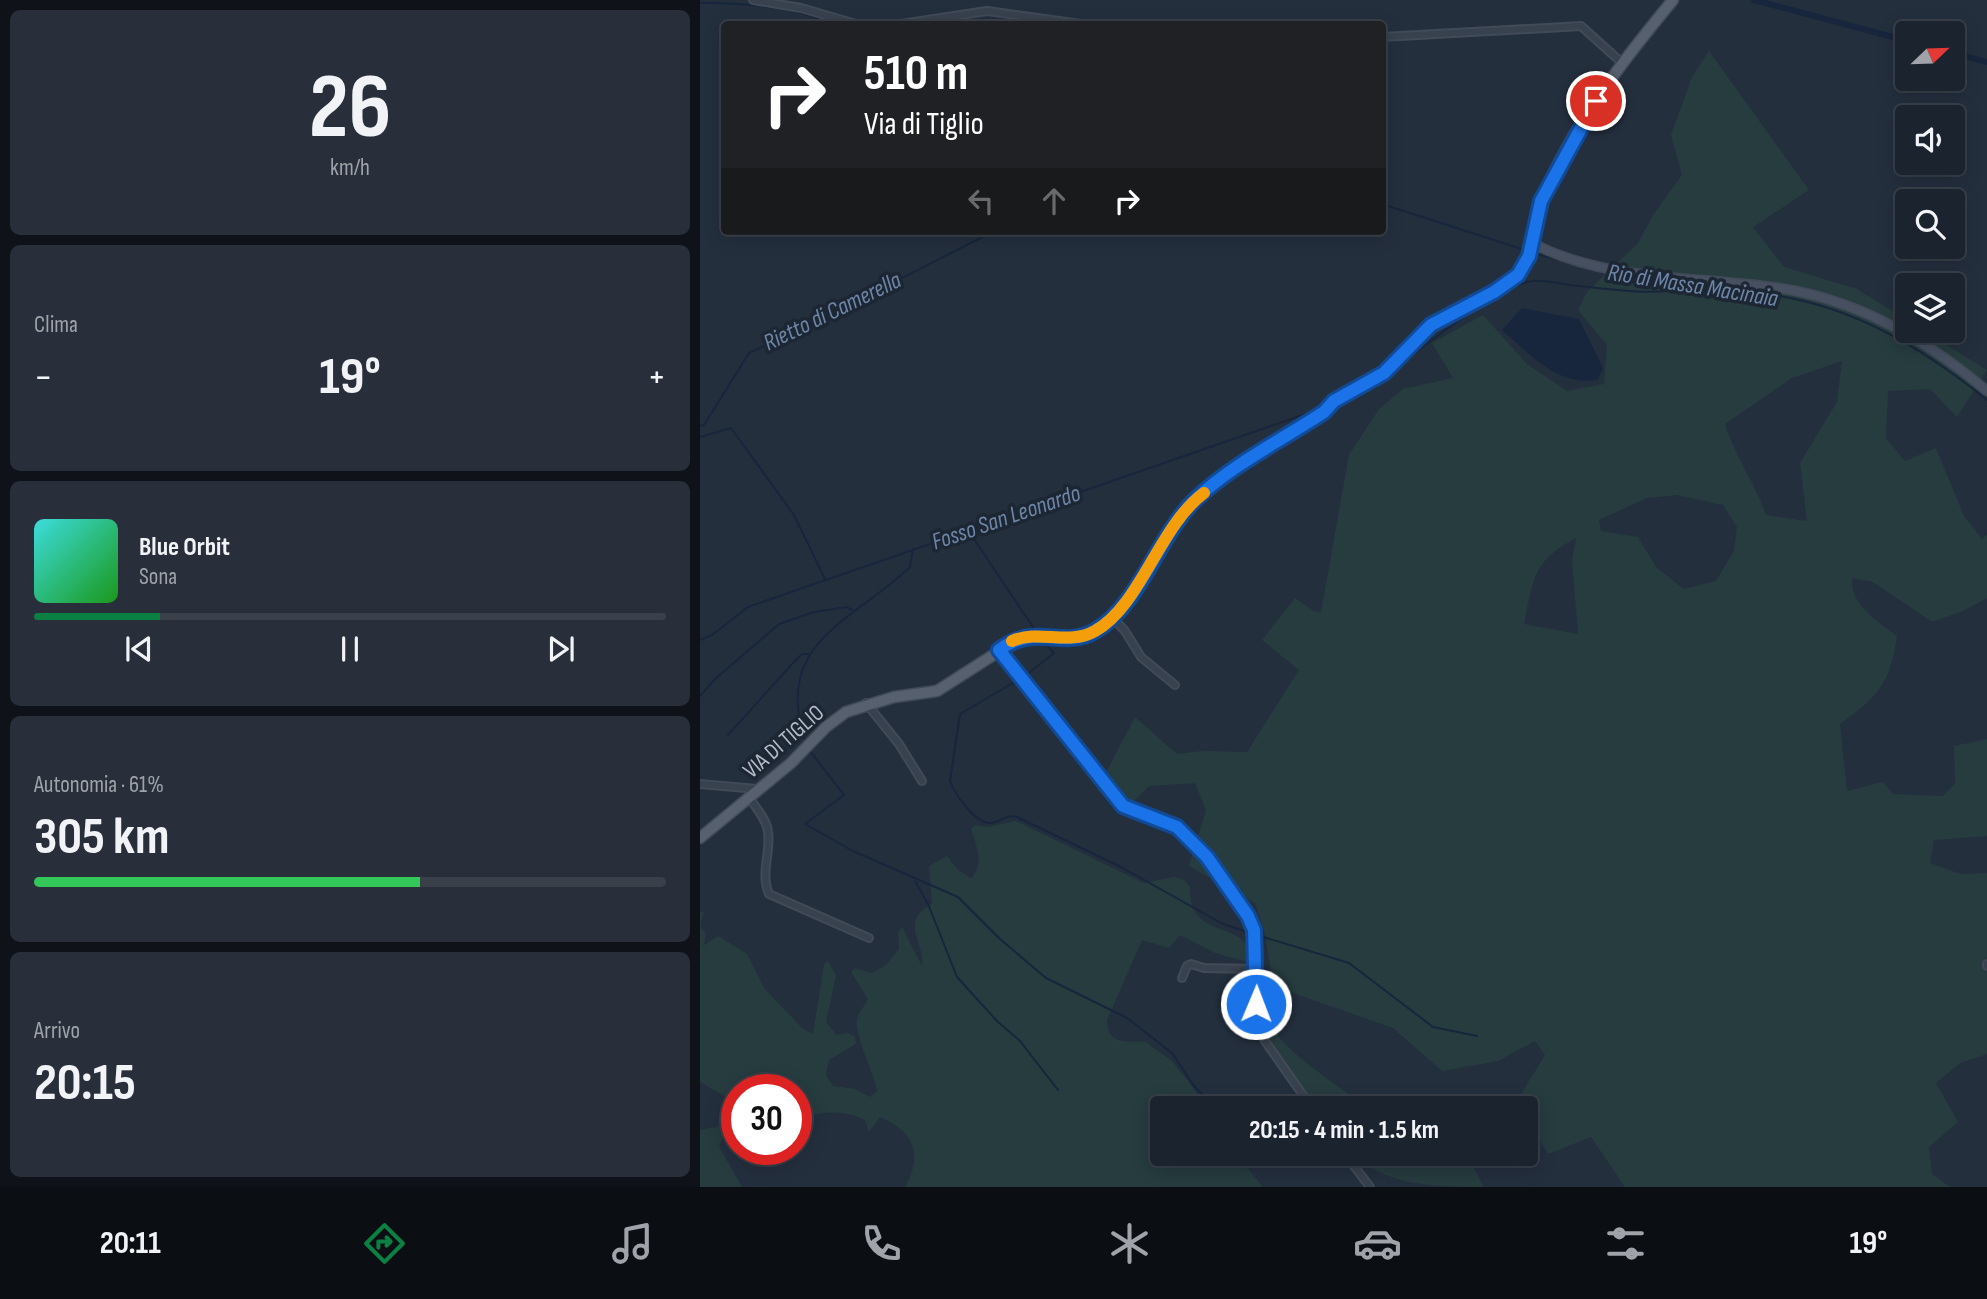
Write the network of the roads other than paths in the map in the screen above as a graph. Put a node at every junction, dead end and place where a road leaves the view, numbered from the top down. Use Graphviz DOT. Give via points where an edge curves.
graph roads {
  1 [pos="753,0"];
  2 [pos="1673,0"];
  3 [pos="846,21"];
  4 [pos="921,21"];
  5 [pos="1059,21"];
  6 [pos="1386,37"];
  7 [pos="1621,62"];
  8 [pos="1530,249"];
  9 [pos="1987,391"];
  10 [pos="1112,617"];
  11 [pos="999,650"];
  12 [pos="1175,685"];
  13 [pos="866,703"];
  14 [pos="922,781"];
  15 [pos="700,784"];
  16 [pos="759,789"];
  17 [pos="749,797"];
  18 [pos="700,838"];
  19 [pos="869,938"];
  20 [pos="1256,969"];
  21 [pos="1182,978"];
  22 [pos="1304,1096"];
  23 [pos="1354,1166"];
  24 [pos="1370,1187"];
  1 -- 3 [label="street"];
  2 -- 7 [label="main road, VIA DI TIGLIO"];
  4 -- 5 [label="street" via="987,11"];
  6 -- 7 [label="street" via="1581,26"];
  7 -- 8 [label="main road, VIA DI TIGLIO" via="1541,201"];
  8 -- 9 [label="street" via="1633,272 1782,288 1840,305 1879,318"];
  8 -- 10 [label="main road, VIA DI TIGLIO" via="1524,268 1507,284 1431,325 1384,373 1334,401 1196,499"];
  10 -- 11 [label="main road, VIA DI TIGLIO" via="1083,636 1023,636"];
  10 -- 12 [label="street" via="1141,657"];
  11 -- 13 [label="main road, VIA DI TIGLIO" via="937,691"];
  11 -- 20 [label="street" via="1123,806 1177,827 1207,857 1248,916 1256,939"];
  13 -- 14 [label="street"];
  13 -- 16 [label="main road, VIA DI TIGLIO" via="826,727"];
  15 -- 16 [label="street"];
  16 -- 17 [label="main road, VIA DI TIGLIO"];
  17 -- 18 [label="main road, VIA DI TIGLIO"];
  17 -- 19 [label="street" via="769,833 764,874 769,894"];
  20 -- 21 [label="street" via="1191,964"];
  20 -- 22 [label="street" via="1256,1013 1262,1034"];
  23 -- 24 [label="street"];
}
